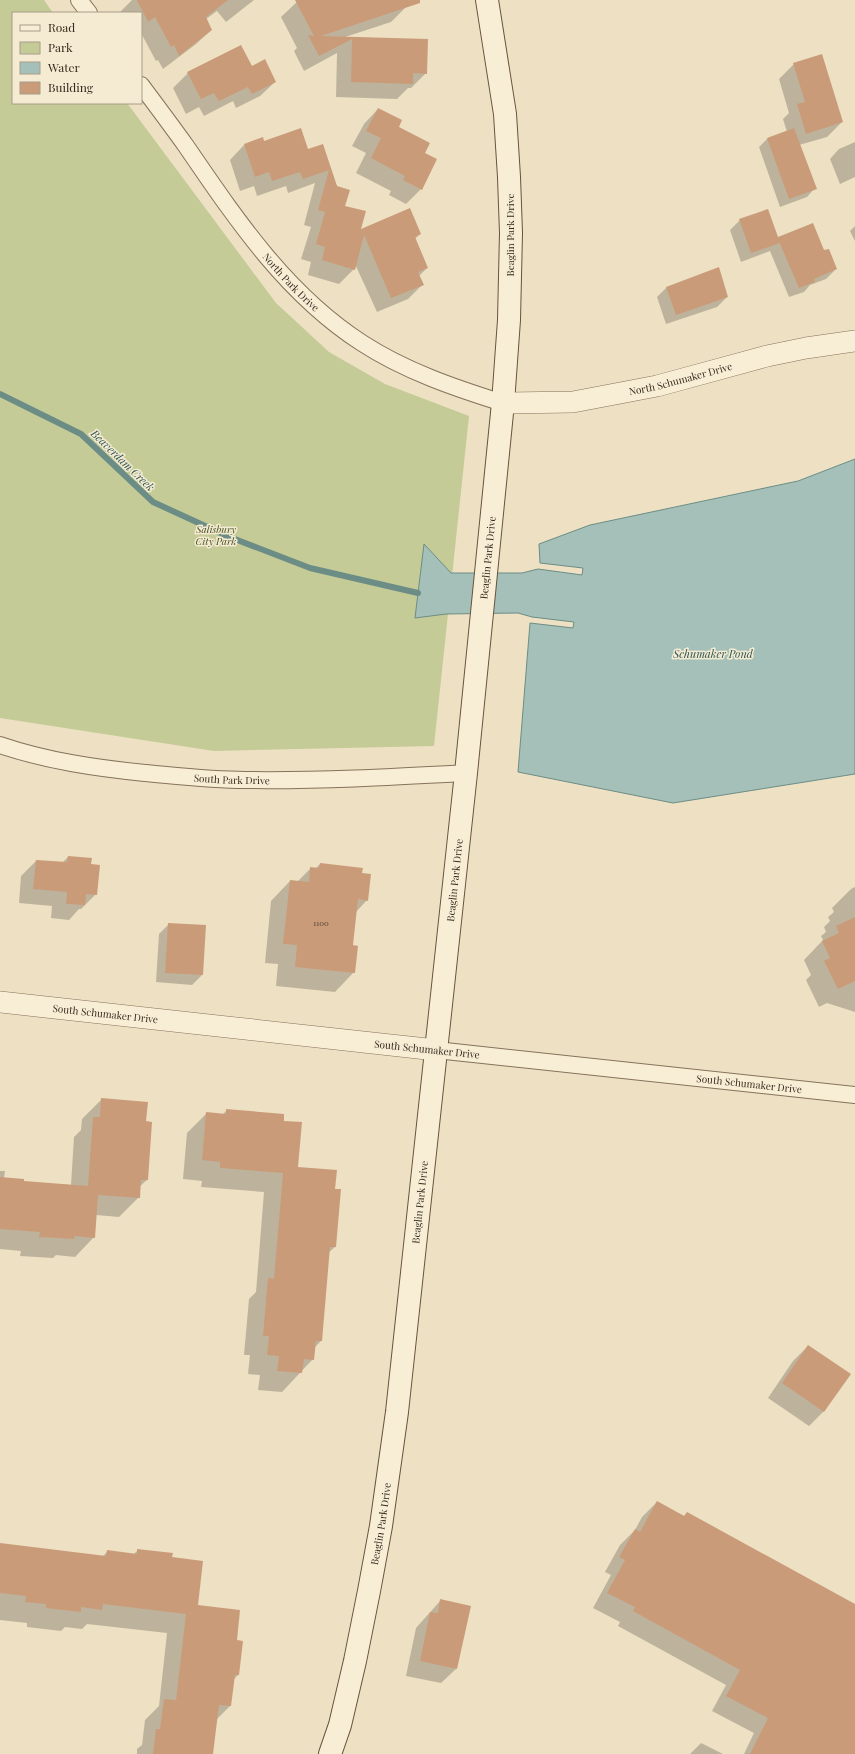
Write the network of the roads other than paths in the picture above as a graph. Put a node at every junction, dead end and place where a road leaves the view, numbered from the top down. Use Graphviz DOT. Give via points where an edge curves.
graph roads {
  1 [pos="79,0"];
  2 [pos="487,0"];
  3 [pos="88,12"];
  4 [pos="142,86"];
  5 [pos="855,341"];
  6 [pos="504,403"];
  7 [pos="0,745"];
  8 [pos="466,773"];
  9 [pos="0,1002"];
  10 [pos="436,1050"];
  11 [pos="855,1095"];
  12 [pos="330,1754"];
  1 -- 3 [label="street"];
  2 -- 6 [label="main road, Beaglin Park Drive" via="505,114 509,184 511,233"];
  4 -- 6 [label="street, North Park Drive" via="264,254 308,301 336,325 386,357 450,386"];
  5 -- 6 [label="street, North Schumaker Drive" via="775,354 657,386 572,402"];
  6 -- 8 [label="main road, Beaglin Park Drive"];
  7 -- 8 [label="street, South Park Drive" via="19,752 71,763 244,780 342,779"];
  8 -- 10 [label="main road, Beaglin Park Drive"];
  9 -- 10 [label="street, South Schumaker Drive"];
  10 -- 11 [label="street, South Schumaker Drive"];
  10 -- 12 [label="main road, Beaglin Park Drive" via="397,1412 381,1526 355,1661 340,1725"];
}
